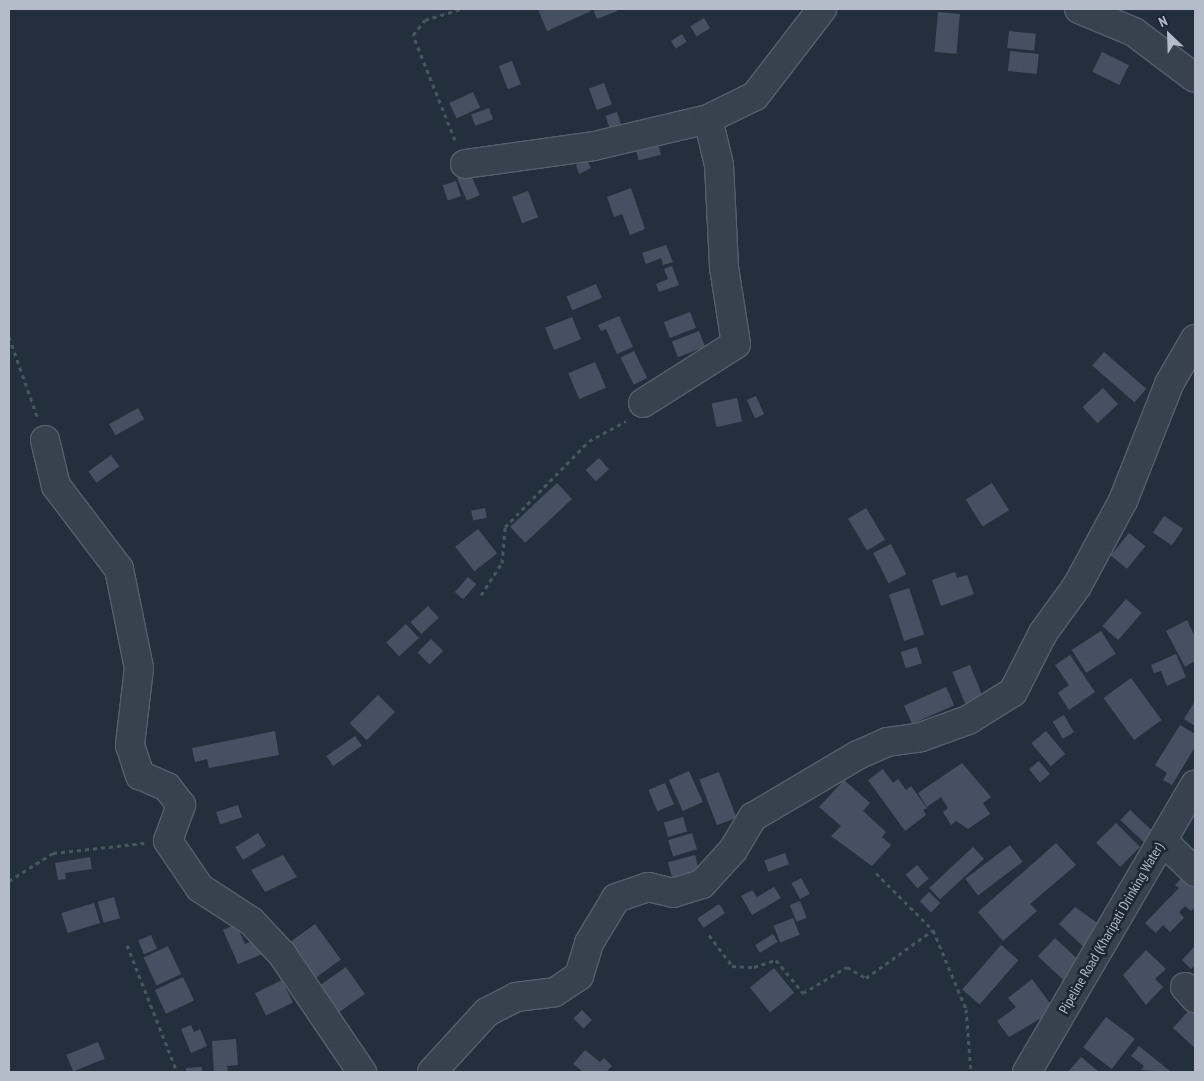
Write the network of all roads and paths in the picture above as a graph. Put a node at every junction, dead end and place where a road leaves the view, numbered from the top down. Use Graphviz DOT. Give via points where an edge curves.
graph roads {
  1 [pos="460,9"];
  2 [pos="822,9"];
  3 [pos="1079,9"];
  4 [pos="1195,78"];
  5 [pos="708,119"];
  6 [pos="465,164"];
  7 [pos="9,337"];
  8 [pos="1195,339"];
  9 [pos="643,403"];
  10 [pos="45,440"];
  11 [pos="481,595"];
  12 [pos="1195,784"];
  13 [pos="168,841"];
  14 [pos="1163,841"];
  15 [pos="1195,872"];
  16 [pos="876,873"];
  17 [pos="9,881"];
  18 [pos="933,930"];
  19 [pos="710,935"];
  20 [pos="127,945"];
  21 [pos="177,1072"];
  22 [pos="362,1072"];
  23 [pos="432,1072"];
  24 [pos="971,1072"];
  25 [pos="1027,1072"];
  1 -- 6 [label="path" via="425,20 413,35"];
  2 -- 5 [label="street" via="755,96"];
  3 -- 4 [label="street" via="1134,32"];
  5 -- 6 [label="street" via="594,146"];
  5 -- 9 [label="street" via="719,165 724,267 736,344"];
  7 -- 10 [label="path"];
  8 -- 23 [label="street" via="1169,384 1123,501 1077,586 1043,633 1013,692 968,720 922,737 888,742 858,755 753,817 733,850 702,884 673,893 648,887 616,898 589,943 579,976 556,992 516,997 487,1012"];
  9 -- 11 [label="path" via="637,414 589,441 505,528 502,563"];
  10 -- 13 [label="street" via="56,486 119,569 139,668 130,744 140,775 167,787 181,805"];
  12 -- 14 [label="street, Pipeline Road (Kharipati Drinking Water)"];
  13 -- 17 [label="path" via="53,853"];
  13 -- 22 [label="street" via="200,888 251,921 282,954"];
  14 -- 15 [label="street"];
  14 -- 25 [label="street, Pipeline Road (Kharipati Drinking Water)"];
  16 -- 18 [label="path"];
  18 -- 19 [label="path" via="866,978 847,966 803,992 776,960 754,966 732,966"];
  18 -- 24 [label="path" via="966,1009"];
  20 -- 21 [label="path"];
}
